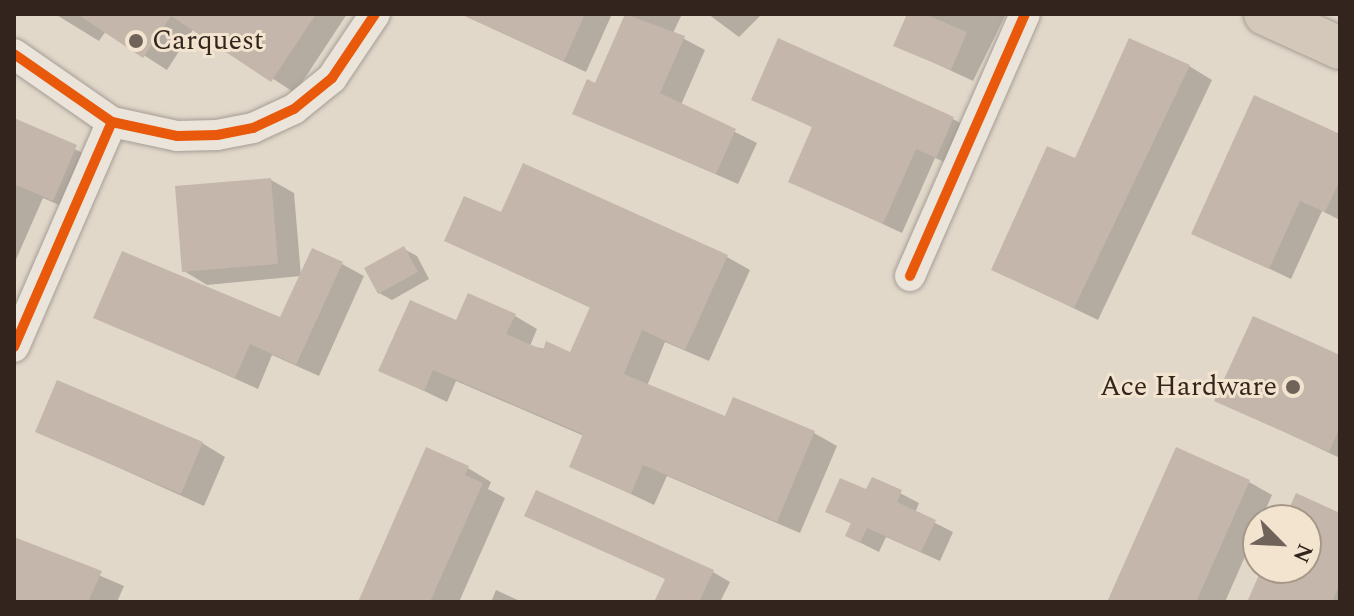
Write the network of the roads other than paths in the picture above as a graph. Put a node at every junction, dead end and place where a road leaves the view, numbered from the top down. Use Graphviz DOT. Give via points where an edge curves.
graph roads {
  1 [pos="375,14"];
  2 [pos="1025,14"];
  3 [pos="1265,14"];
  4 [pos="1340,48"];
  5 [pos="14,54"];
  6 [pos="112,122"];
  7 [pos="910,276"];
  8 [pos="14,347"];
  1 -- 6 [label="street" via="332,78 294,109 253,128 177,136"];
  2 -- 7 [label="street"];
  3 -- 4 [label="highway"];
  5 -- 6 [label="street"];
  6 -- 8 [label="street"];
}
